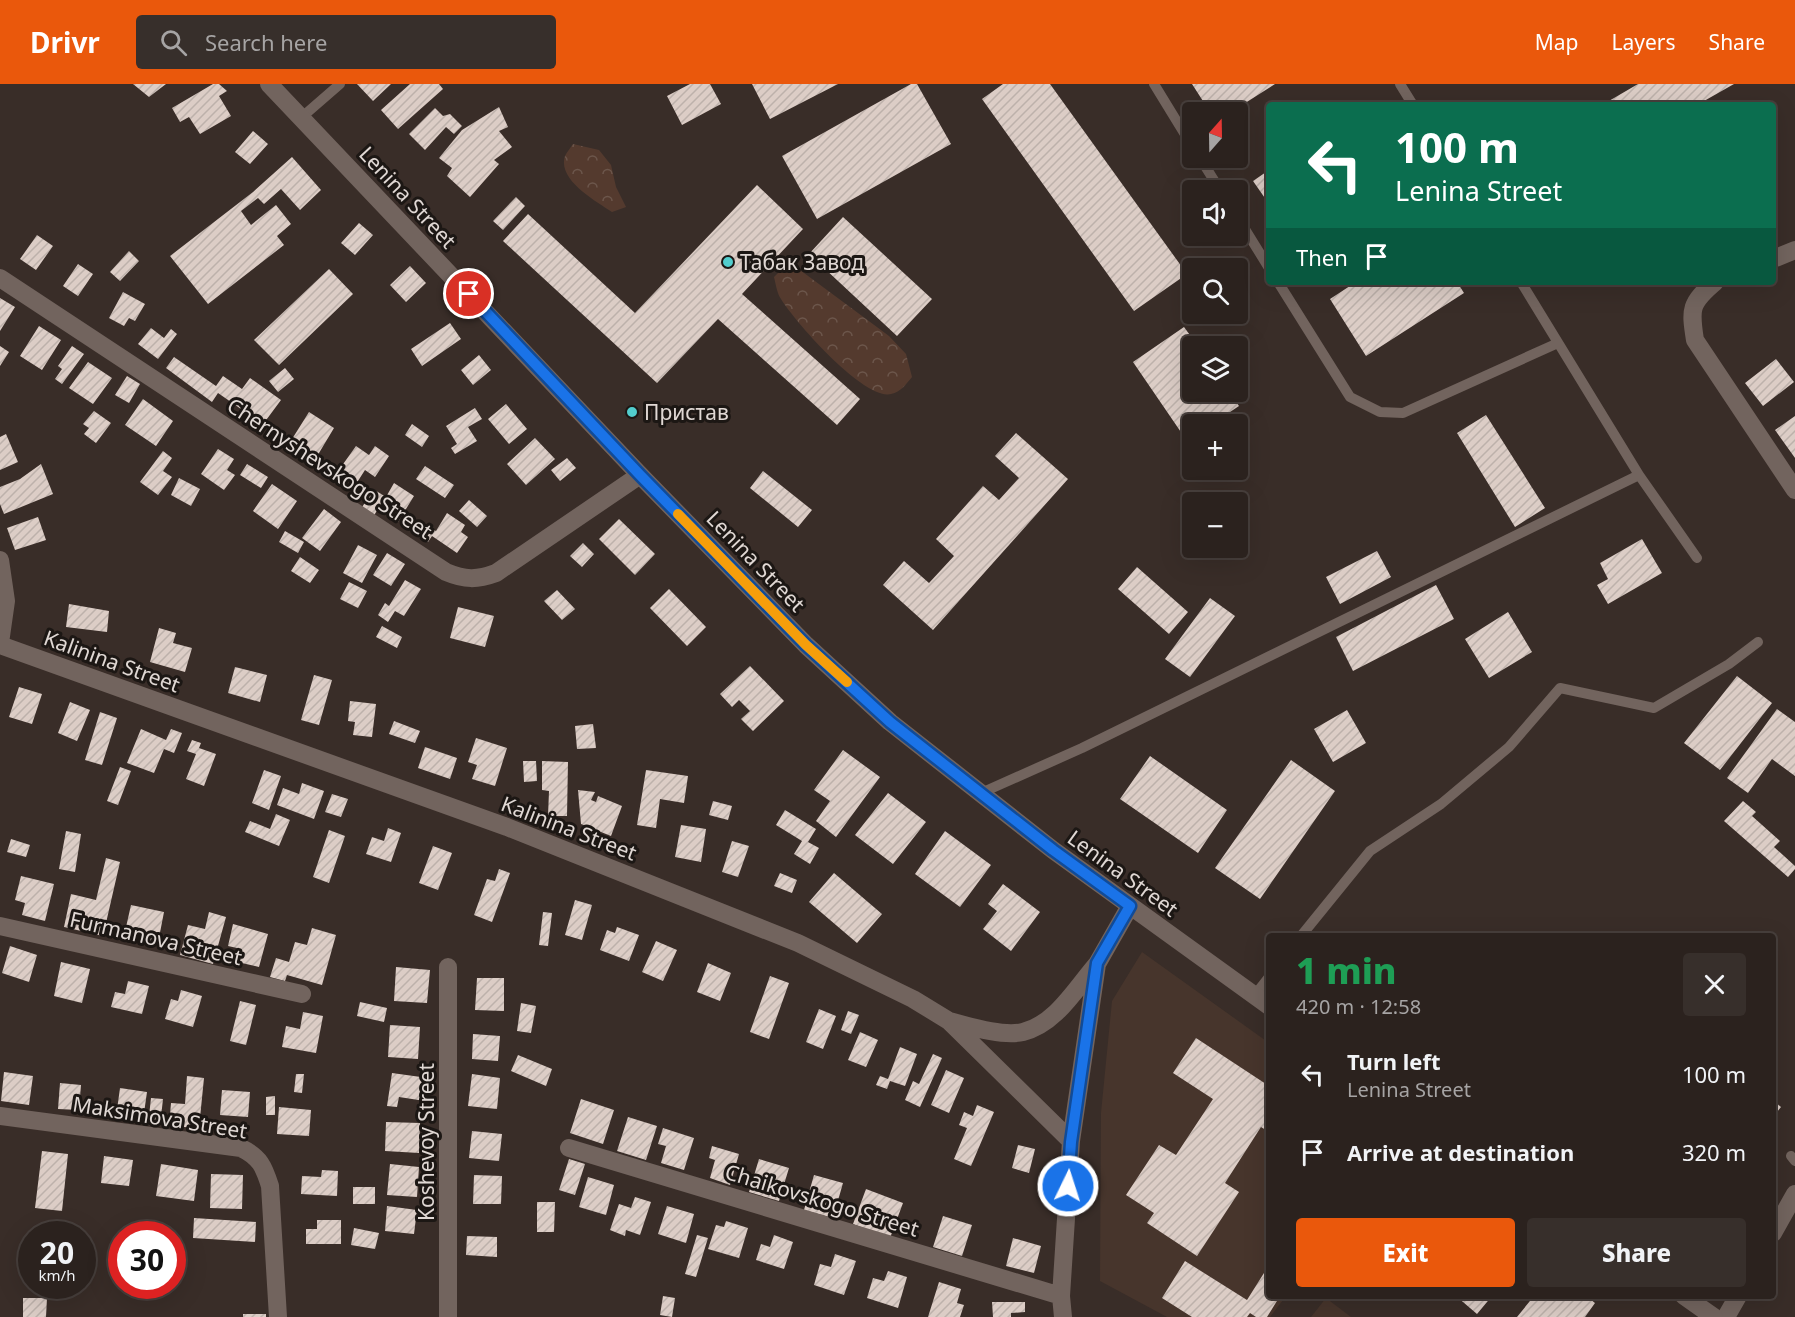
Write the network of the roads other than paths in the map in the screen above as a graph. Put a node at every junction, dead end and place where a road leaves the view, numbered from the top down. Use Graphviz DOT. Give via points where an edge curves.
graph roads {
  1 [pos="269,84"];
  2 [pos="340,84"];
  3 [pos="1154,84"];
  4 [pos="1400,84"];
  5 [pos="1411,102"];
  6 [pos="302,117"];
  7 [pos="1182,130"];
  8 [pos="1248,234"];
  9 [pos="1795,250"];
  10 [pos="1776,258"];
  11 [pos="1266,263"];
  12 [pos="0,278"];
  13 [pos="1280,285"];
  14 [pos="1523,285"];
  15 [pos="1712,285"];
  16 [pos="1558,343"];
  17 [pos="640,475"];
  18 [pos="1639,475"];
  19 [pos="1795,490"];
  20 [pos="1697,558"];
  21 [pos="0,560"];
  22 [pos="1758,642"];
  23 [pos="0,644"];
  24 [pos="981,793"];
  25 [pos="1130,906"];
  26 [pos="0,926"];
  27 [pos="1303,933"];
  28 [pos="1097,963"];
  29 [pos="448,967"];
  30 [pos="302,994"];
  31 [pos="1262,1001"];
  32 [pos="949,1021"];
  33 [pos="0,1116"];
  34 [pos="1071,1142"];
  35 [pos="569,1148"];
  36 [pos="1795,1194"];
  37 [pos="1776,1228"];
  38 [pos="1061,1296"];
  39 [pos="1688,1299"];
  40 [pos="1736,1299"];
  41 [pos="278,1317"];
  42 [pos="448,1317"];
  43 [pos="1063,1317"];
  44 [pos="1714,1317"];
  45 [pos="1726,1317"];
  1 -- 6 [label="street, Lenina Street"];
  2 -- 6 [label="lane"];
  3 -- 7 [label="lane"];
  4 -- 5 [label="lane"];
  6 -- 17 [label="street, Lenina Street"];
  8 -- 11 [label="lane"];
  9 -- 10 [label="street"];
  12 -- 17 [label="street, Chernyshevskogo Street" via="460,578 496,573"];
  13 -- 16 [label="lane" via="1350,397 1380,412 1402,413"];
  14 -- 16 [label="lane"];
  15 -- 19 [label="street" via="1693,305 1695,340"];
  16 -- 18 [label="lane"];
  17 -- 24 [label="street, Lenina Street" via="806,645 890,722"];
  18 -- 20 [label="lane"];
  18 -- 24 [label="lane" via="1082,748"];
  21 -- 23 [label="street" via="6,601"];
  22 -- 27 [label="lane" via="1729,664 1654,708 1560,688 1501,754 1441,804 1370,851"];
  23 -- 32 [label="street, Kalinina Street" via="518,831 798,943 913,999"];
  24 -- 25 [label="street, Lenina Street"];
  25 -- 28 [label="street"];
  25 -- 31 [label="street, Lenina Street"];
  26 -- 30 [label="street, Furmanova Street"];
  28 -- 32 [label="street" via="1050,1019 1022,1033 990,1031"];
  28 -- 34 [label="street"];
  29 -- 42 [label="street, Koshevoy Street"];
  32 -- 34 [label="street, Kalinina Street"];
  33 -- 41 [label="street, Maksimova Street" via="241,1148 254,1154 270,1186"];
  34 -- 38 [label="street"];
  35 -- 38 [label="street, Chaikovskogo Street"];
  36 -- 37 [label="street"];
  38 -- 43 [label="street"];
  39 -- 44 [label="street"];
  40 -- 45 [label="street"];
}
